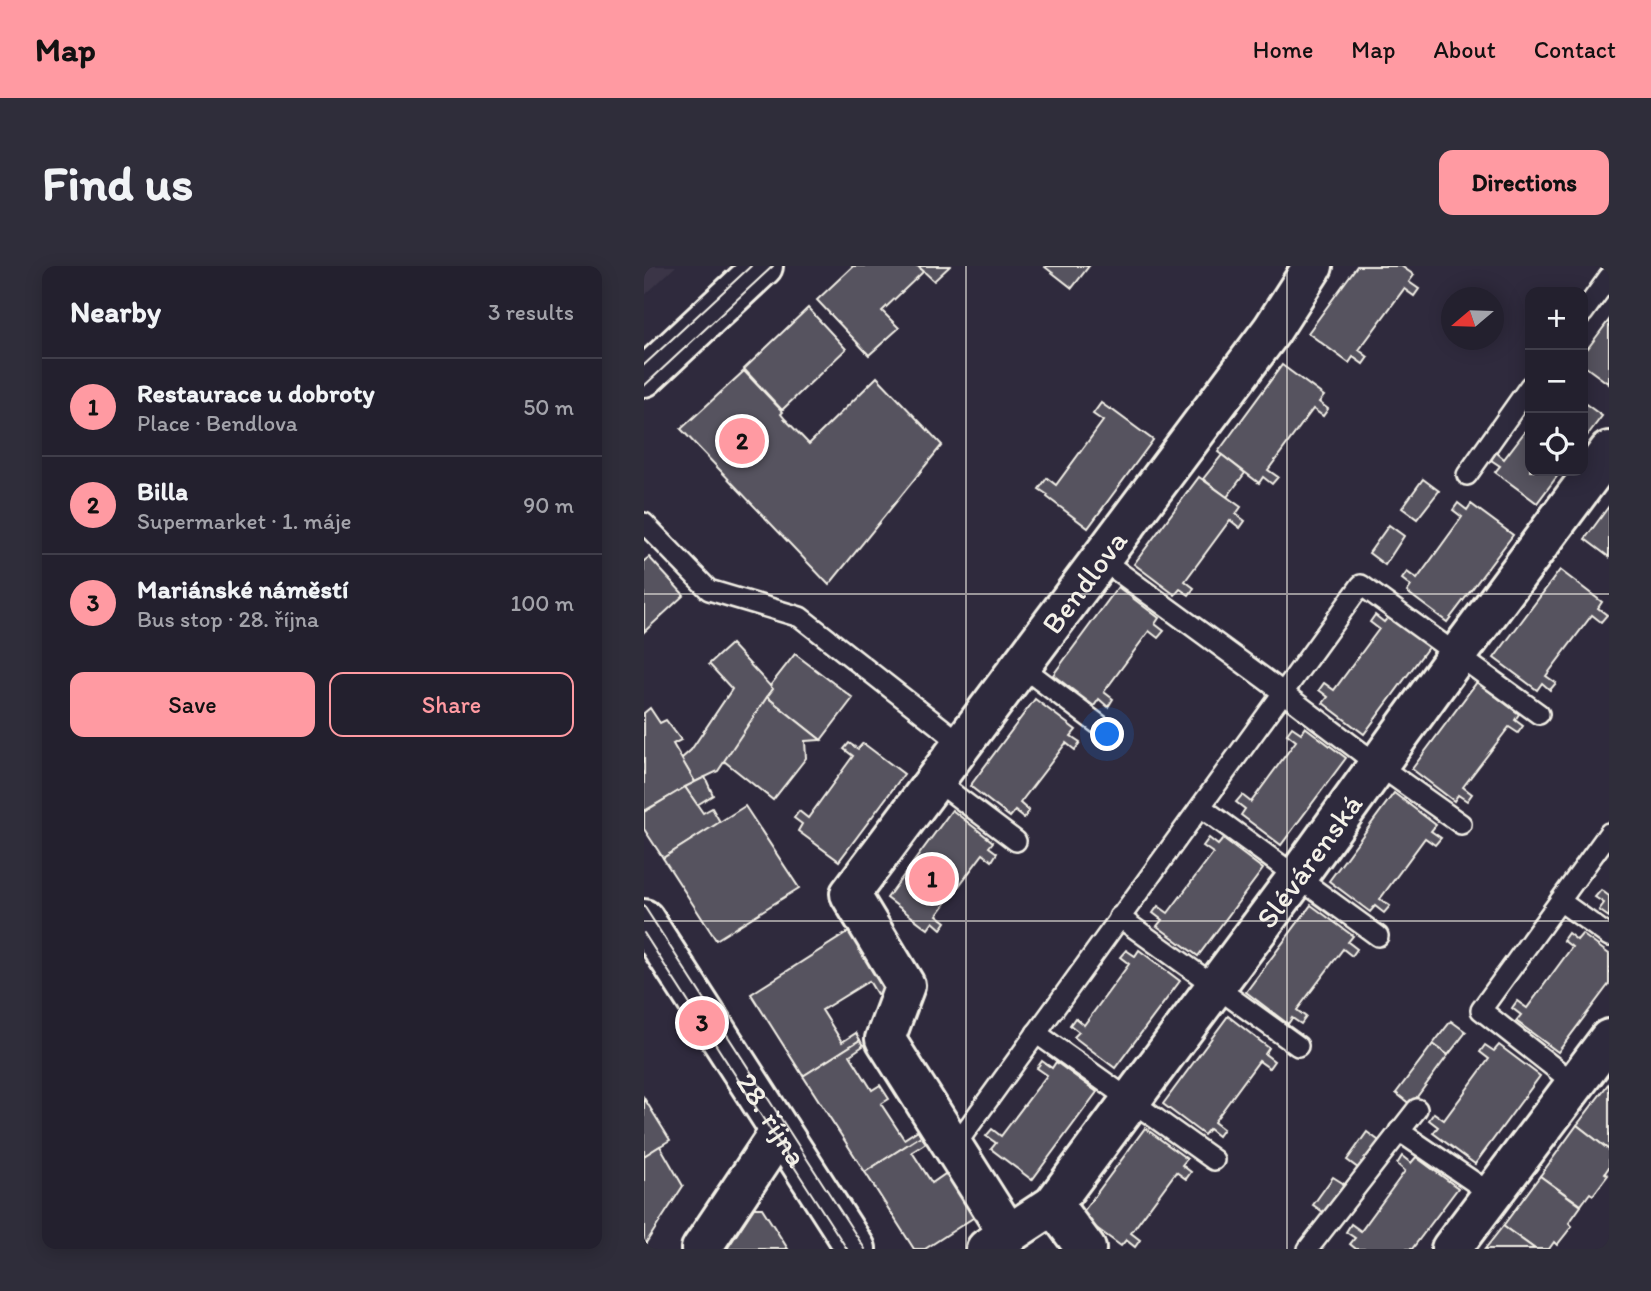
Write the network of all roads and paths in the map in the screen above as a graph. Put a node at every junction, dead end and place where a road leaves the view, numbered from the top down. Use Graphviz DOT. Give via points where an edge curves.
graph roads {
  1 [pos="763,266"];
  2 [pos="1313,266"];
  3 [pos="1609,277"];
  4 [pos="1588,306"];
  5 [pos="644,377"];
  6 [pos="1525,393"];
  7 [pos="1609,452"];
  8 [pos="1466,475"];
  9 [pos="644,523"];
  10 [pos="1101,559"];
  11 [pos="1458,654"];
  12 [pos="1021,666"];
  13 [pos="1283,694"];
  14 [pos="1539,714"];
  15 [pos="1102,727"];
  16 [pos="962,744"];
  17 [pos="1378,765"];
  18 [pos="935,780"];
  19 [pos="1200,807"];
  20 [pos="1461,824"];
  21 [pos="1609,833"];
  22 [pos="1016,841"];
  23 [pos="1297,877"];
  24 [pos="1560,901"];
  25 [pos="1119,917"];
  26 [pos="644,919"];
  27 [pos="1378,936"];
  28 [pos="1609,936"];
  29 [pos="1215,987"];
  30 [pos="1036,1033"];
  31 [pos="1609,1039"];
  32 [pos="1298,1046"];
  33 [pos="1574,1084"];
  34 [pos="1130,1101"];
  35 [pos="1417,1109"];
  36 [pos="780,1131"];
  37 [pos="1399,1131"];
  38 [pos="954,1147"];
  39 [pos="1214,1160"];
  40 [pos="1493,1195"];
  41 [pos="1053,1205"];
  42 [pos="998,1242"];
  43 [pos="1318,1246"];
  44 [pos="701,1249"];
  45 [pos="856,1249"];
  46 [pos="1086,1249"];
  47 [pos="1451,1249"];
  1 -- 5 [label="street"];
  2 -- 10 [label="street, Bendlova" via="1272,330"];
  3 -- 4 [label="lane"];
  6 -- 8 [label="lane"];
  7 -- 11 [label="street, Slévárenská"];
  9 -- 16 [label="lane" via="709,590 800,617"];
  10 -- 12 [label="street, Bendlova"];
  10 -- 13 [label="lane"];
  11 -- 13 [label="lane" via="1361,585"];
  11 -- 14 [label="lane"];
  11 -- 17 [label="street, Slévárenská"];
  12 -- 15 [label="lane"];
  12 -- 16 [label="street, Bendlova"];
  13 -- 17 [label="lane"];
  13 -- 19 [label="lane"];
  16 -- 18 [label="street, Bendlova"];
  17 -- 20 [label="lane"];
  17 -- 23 [label="street, Slévárenská"];
  18 -- 22 [label="lane"];
  18 -- 38 [label="street, Bendlova" via="850,894 905,985 885,1039"];
  19 -- 23 [label="lane"];
  19 -- 25 [label="lane"];
  21 -- 24 [label="lane"];
  23 -- 27 [label="lane"];
  23 -- 29 [label="street, Slévárenská"];
  24 -- 28 [label="lane"];
  24 -- 33 [label="lane" via="1481,1010"];
  25 -- 29 [label="lane"];
  25 -- 30 [label="lane"];
  26 -- 36 [label="street, 28. října"];
  29 -- 32 [label="lane"];
  29 -- 34 [label="street, Slévárenská"];
  30 -- 34 [label="lane"];
  30 -- 38 [label="lane"];
  31 -- 33 [label="street"];
  33 -- 40 [label="street"];
  34 -- 39 [label="lane"];
  34 -- 41 [label="street, Slévárenská"];
  35 -- 37 [label="lane"];
  36 -- 44 [label="street"];
  36 -- 45 [label="street, 28. října"];
  37 -- 40 [label="lane"];
  37 -- 43 [label="lane"];
  38 -- 42 [label="street"];
  40 -- 47 [label="street"];
  41 -- 42 [label="street, Slévárenská"];
  41 -- 46 [label="street"];
}
